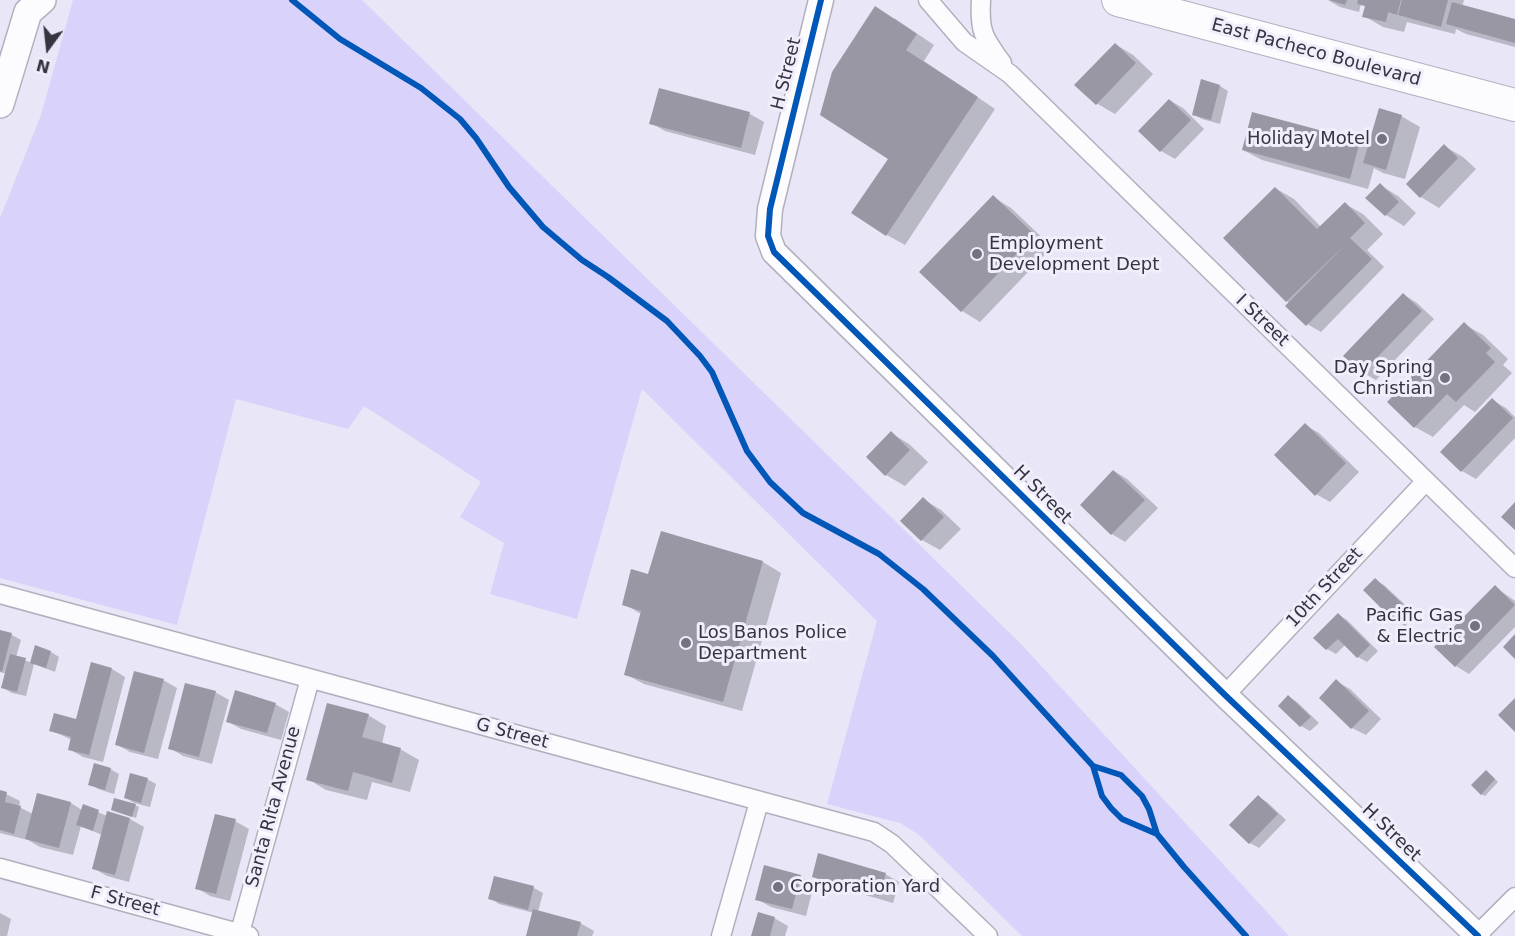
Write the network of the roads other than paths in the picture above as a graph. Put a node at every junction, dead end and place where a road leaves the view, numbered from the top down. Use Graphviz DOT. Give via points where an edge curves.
graph roads {
  1 [pos="821,0"];
  2 [pos="928,0"];
  3 [pos="981,0"];
  4 [pos="1118,0"];
  5 [pos="31,4"];
  6 [pos="1191,10"];
  7 [pos="1010,74"];
  8 [pos="0,104"];
  9 [pos="1515,105"];
  10 [pos="1426,481"];
  11 [pos="1515,568"];
  12 [pos="0,594"];
  13 [pos="310,679"];
  14 [pos="1224,695"];
  15 [pos="759,802"];
  16 [pos="0,868"];
  17 [pos="1515,897"];
  18 [pos="977,932"];
  19 [pos="243,935"];
  20 [pos="1478,935"];
  21 [pos="721,936"];
  1 -- 14 [label="street, H Street" via="770,209 768,236 774,252"];
  2 -- 7 [label="street, I Street" via="964,42"];
  3 -- 7 [label="street, I Street" via="984,38"];
  4 -- 6 [label="highway, East Pacheco Boulevard"];
  5 -- 8 [label="main road"];
  6 -- 9 [label="highway, East Pacheco Boulevard"];
  7 -- 10 [label="street, I Street"];
  10 -- 11 [label="street, I Street"];
  10 -- 14 [label="street, 10th Street"];
  12 -- 13 [label="street, G Street"];
  13 -- 15 [label="street, G Street"];
  13 -- 19 [label="street, Santa Rita Avenue"];
  14 -- 20 [label="street, H Street"];
  15 -- 18 [label="street, G Street" via="874,832 892,844"];
  15 -- 21 [label="street"];
  16 -- 19 [label="street, F Street"];
  17 -- 20 [label="street"];
}
